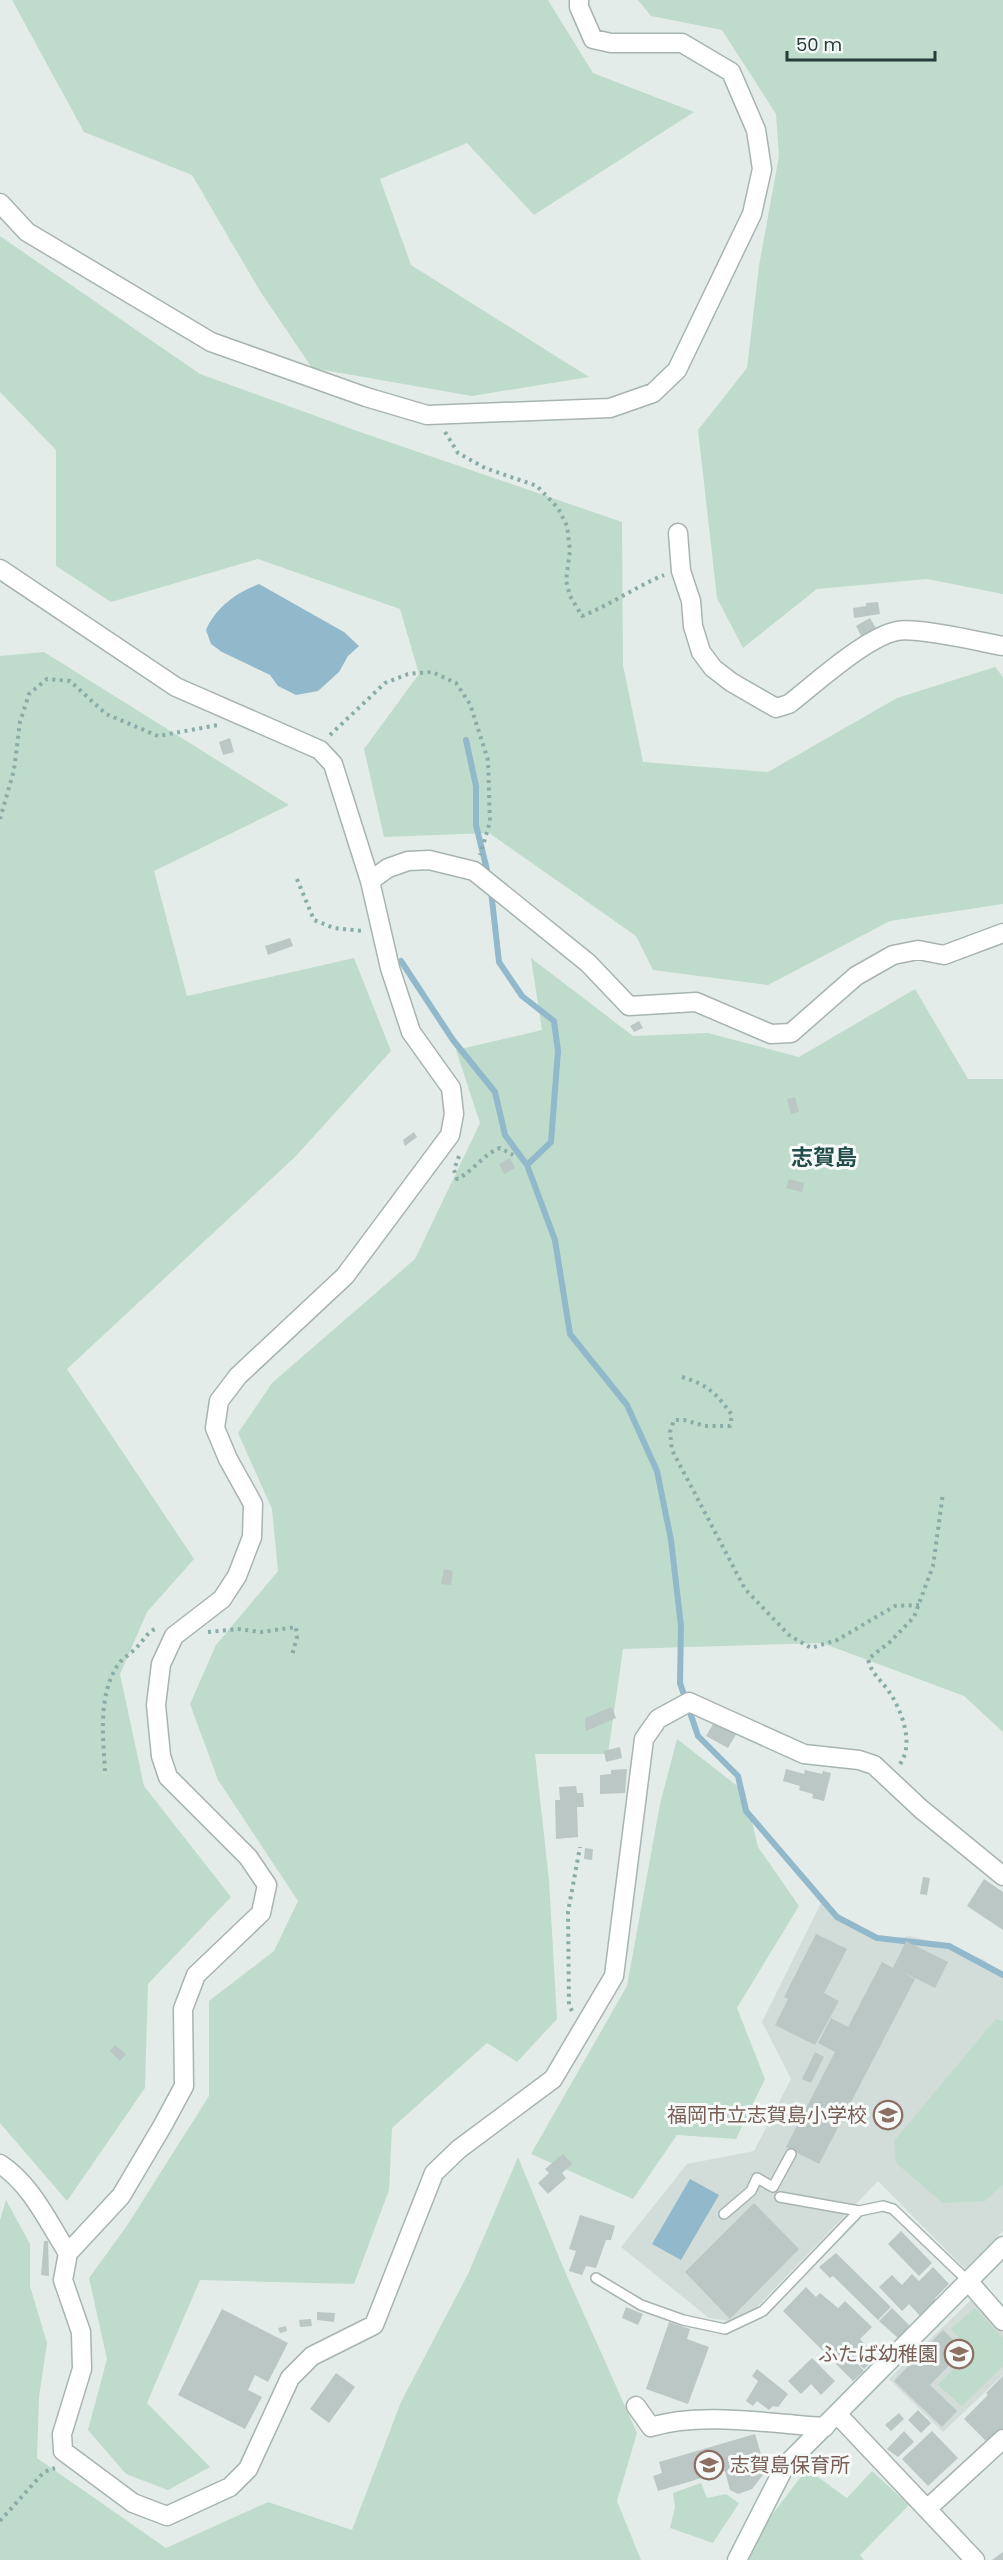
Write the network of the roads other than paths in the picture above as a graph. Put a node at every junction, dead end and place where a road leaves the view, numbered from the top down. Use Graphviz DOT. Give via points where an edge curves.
graph roads {
  1 [pos="579,0"];
  2 [pos="0,203"];
  3 [pos="678,532"];
  4 [pos="0,569"];
  5 [pos="1003,646"];
  6 [pos="370,881"];
  7 [pos="1003,933"];
  8 [pos="1003,1876"];
  9 [pos="790,2154"];
  10 [pos="0,2164"];
  11 [pos="780,2197"];
  12 [pos="859,2211"];
  13 [pos="724,2214"];
  14 [pos="1003,2246"];
  15 [pos="68,2253"];
  16 [pos="596,2278"];
  17 [pos="969,2282"];
  18 [pos="1003,2321"];
  19 [pos="636,2406"];
  20 [pos="832,2421"];
  21 [pos="1003,2439"];
  22 [pos="927,2509"];
  23 [pos="737,2560"];
  24 [pos="975,2560"];
  1 -- 2 [label="street" via="593,39 611,43 682,43 731,72 756,130 762,169 752,214 676,370 653,393 610,408 427,415 211,342 27,232"];
  3 -- 5 [label="street" via="681,568 701,652 731,682 776,708 789,704 856,652 897,631"];
  4 -- 6 [label="street" via="176,687 320,750 333,764"];
  6 -- 7 [label="street" via="388,868 408,861 429,860 474,871 588,963 629,1006 696,1002 771,1034 791,1033 856,976 893,955 918,950 944,955"];
  6 -- 15 [label="street" via="390,968 411,1032 451,1088 454,1114 450,1135 345,1276 238,1376 219,1401 215,1428 253,1504 252,1537 237,1576 222,1599 174,1636 161,1664 156,1705 161,1756 168,1778 248,1857 267,1885 261,1913 196,1976 183,2009 184,2086 121,2196"];
  8 -- 15 [label="street" via="874,1765 804,1754 689,1702 658,1719 644,1739 615,1976 584,2030 553,2079 459,2149 434,2173 374,2325 312,2356 290,2378 248,2469 230,2487 167,2516 133,2503 63,2451 62,2434 82,2369 81,2332 63,2280"];
  9 -- 13 [label="lane" via="773,2187 757,2178 750,2191"];
  10 -- 15 [label="street" via="31,2195"];
  11 -- 12 [label="lane"];
  12 -- 16 [label="lane" via="763,2311 725,2328 683,2320 641,2305"];
  12 -- 17 [label="lane" via="883,2206 893,2209"];
  14 -- 17 [label="street"];
  17 -- 18 [label="street"];
  17 -- 20 [label="street"];
  19 -- 20 [label="street" via="651,2427 671,2421"];
  20 -- 22 [label="street"];
  20 -- 23 [label="street" via="785,2466"];
  21 -- 22 [label="street"];
  22 -- 24 [label="street"];
}
